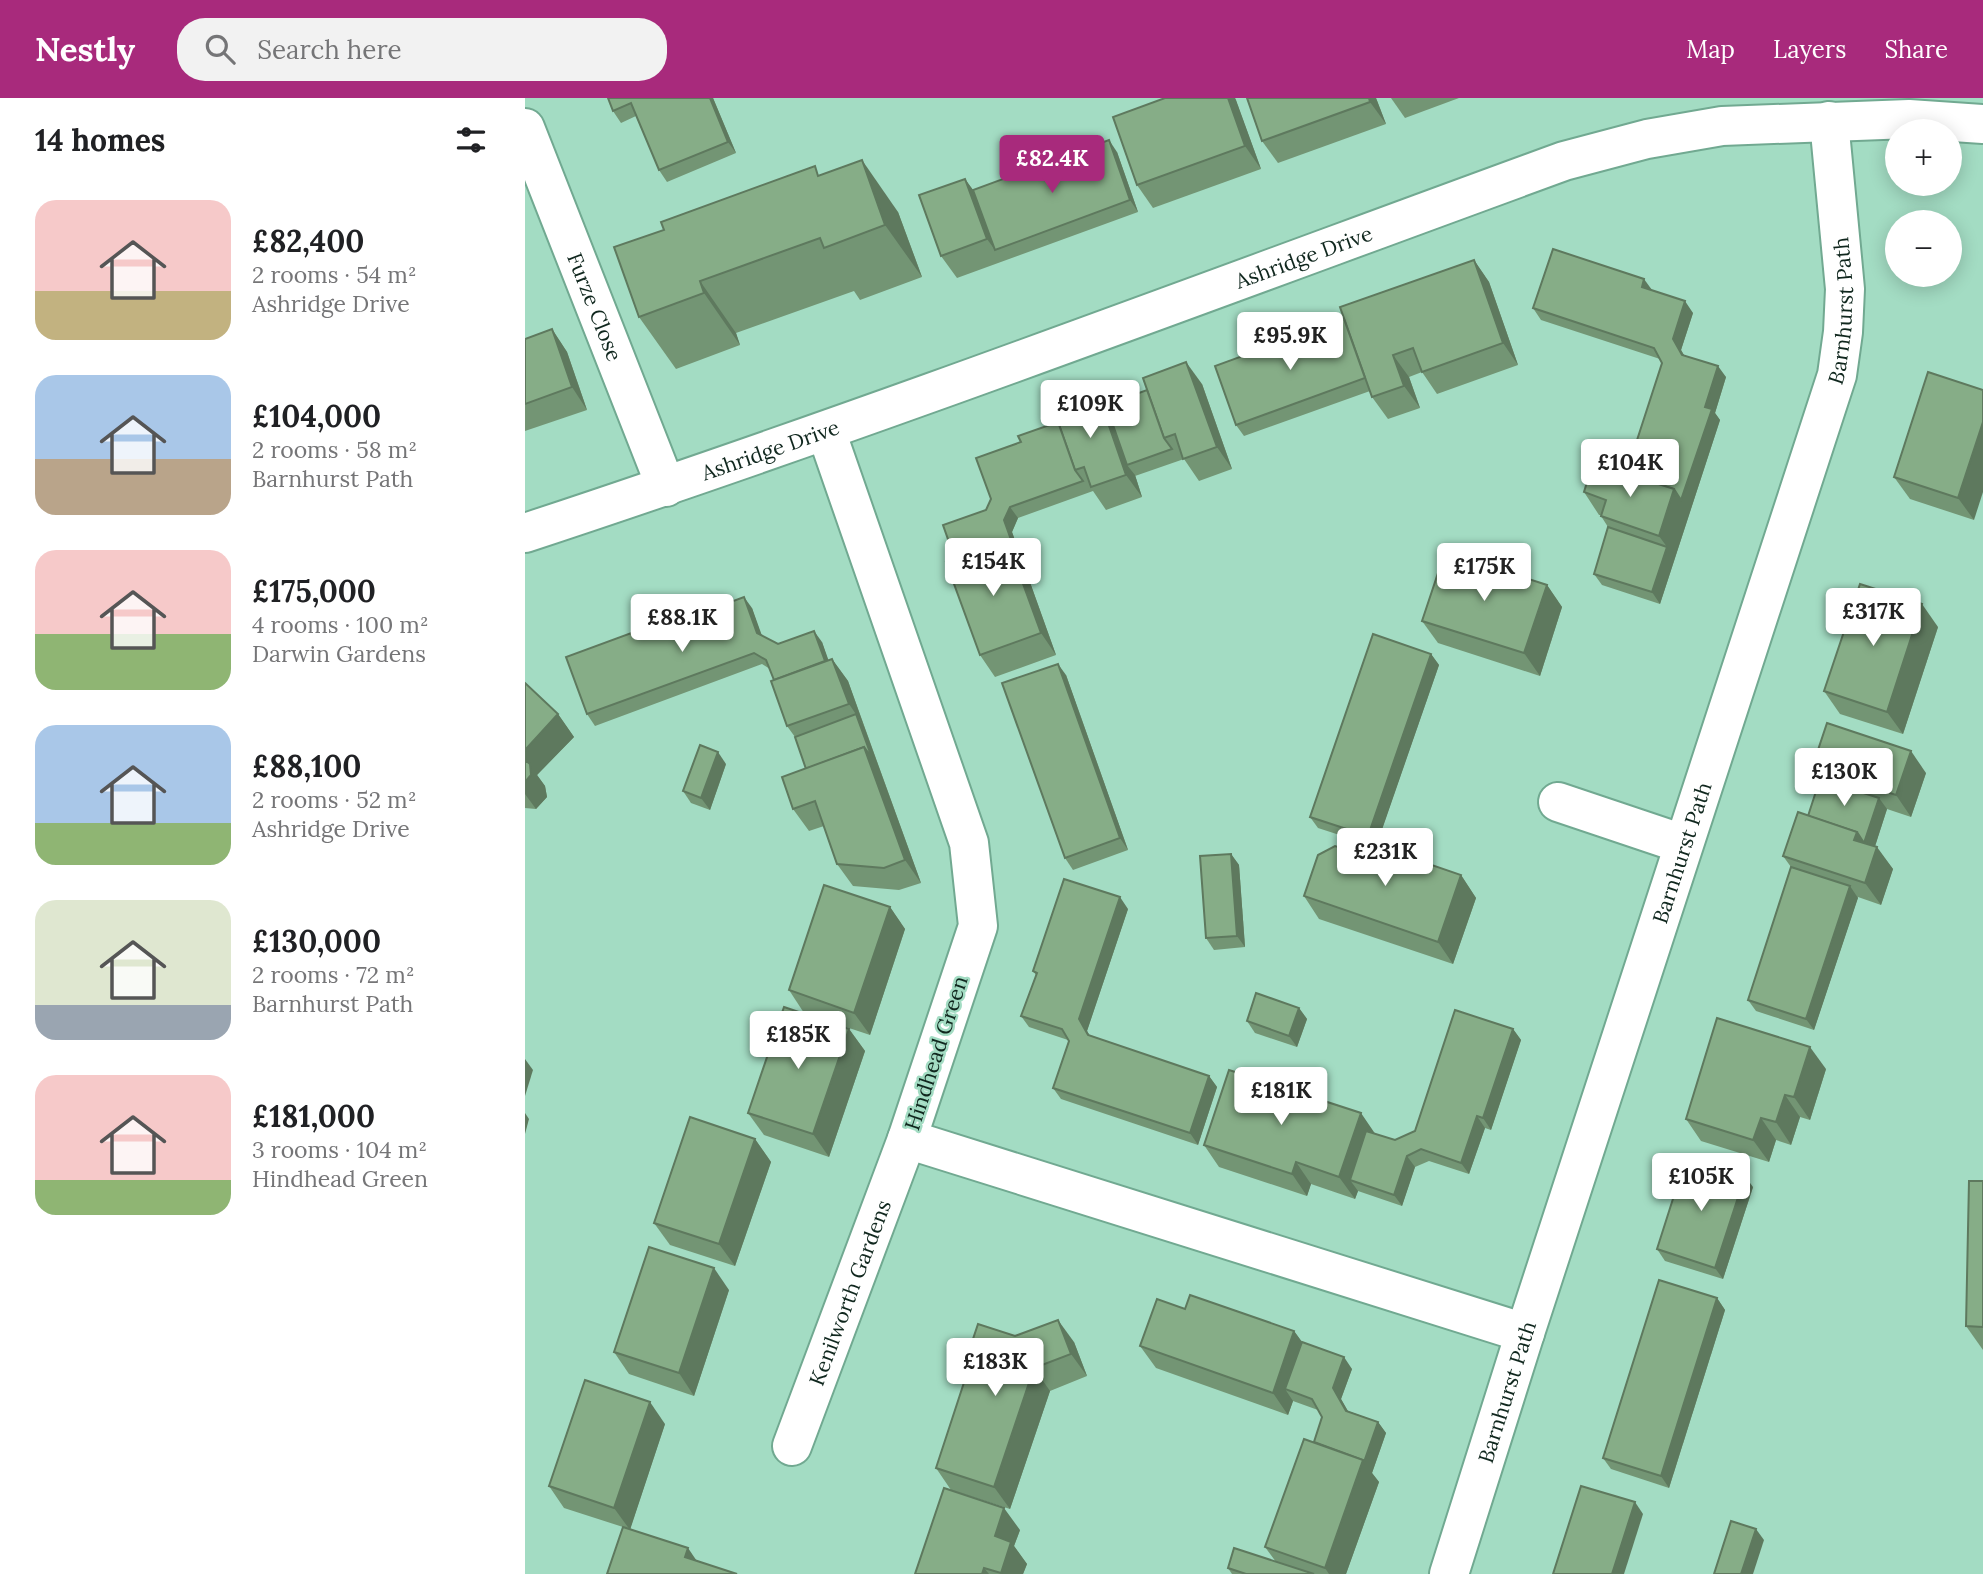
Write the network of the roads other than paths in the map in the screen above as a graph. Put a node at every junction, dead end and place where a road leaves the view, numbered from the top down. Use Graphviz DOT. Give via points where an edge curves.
graph roads {
  1 [pos="1829,121"];
  2 [pos="1983,124"];
  3 [pos="525,128"];
  4 [pos="826,430"];
  5 [pos="666,487"];
  6 [pos="525,533"];
  7 [pos="1558,802"];
  8 [pos="1683,844"];
  9 [pos="907,1139"];
  10 [pos="1525,1333"];
  11 [pos="792,1446"];
  12 [pos="1449,1574"];
  1 -- 2 [label="street, Ashridge Drive" via="1909,119"];
  1 -- 4 [label="street, Ashridge Drive" via="1722,126 1647,139 1564,161"];
  1 -- 8 [label="street, Barnhurst Path" via="1845,289 1837,375"];
  3 -- 5 [label="street, Furze Close"];
  4 -- 5 [label="street, Ashridge Drive"];
  4 -- 9 [label="street, Hindhead Green" via="969,843 978,926"];
  5 -- 6 [label="street, Ashridge Drive"];
  7 -- 8 [label="street"];
  8 -- 10 [label="street, Barnhurst Path"];
  9 -- 10 [label="street, Hindhead Green"];
  9 -- 11 [label="street, Kenilworth Gardens"];
  10 -- 12 [label="street, Barnhurst Path"];
}
